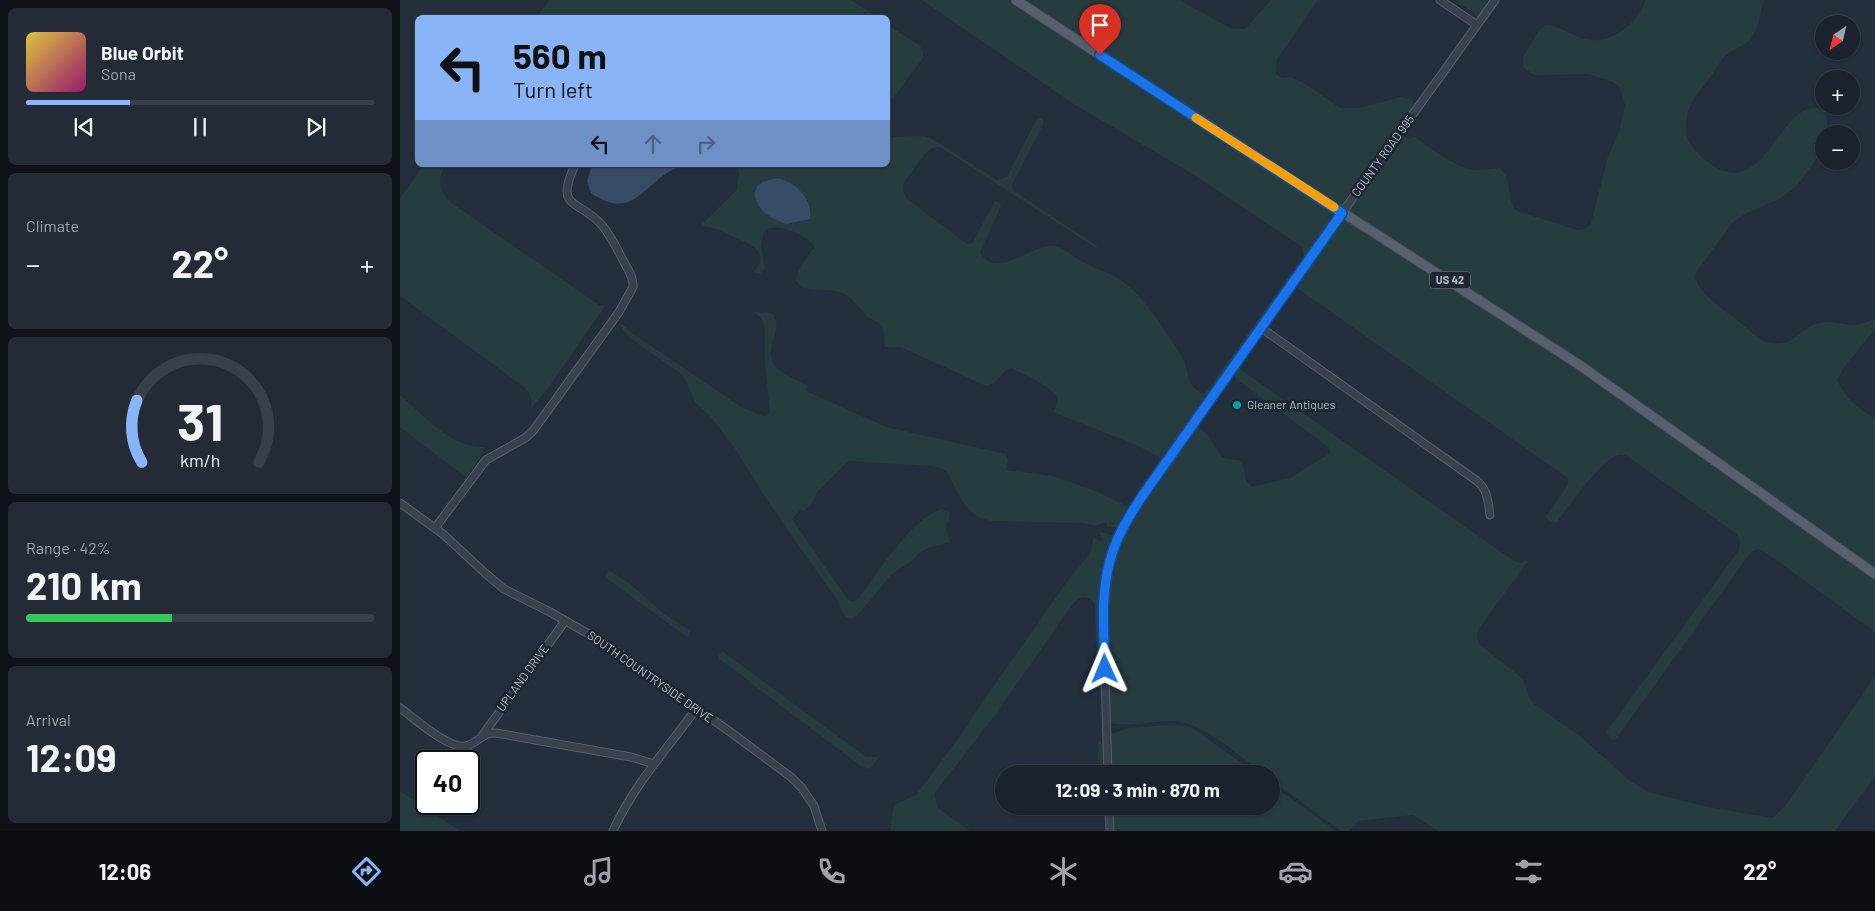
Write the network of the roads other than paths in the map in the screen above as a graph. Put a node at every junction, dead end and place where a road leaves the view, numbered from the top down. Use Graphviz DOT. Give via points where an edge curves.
graph roads {
  1 [pos="1016,0"];
  2 [pos="1440,0"];
  3 [pos="1495,0"];
  4 [pos="1477,25"];
  5 [pos="574,167"];
  6 [pos="1342,213"];
  7 [pos="1260,327"];
  8 [pos="400,504"];
  9 [pos="1490,515"];
  10 [pos="435,528"];
  11 [pos="1875,574"];
  12 [pos="565,621"];
  13 [pos="400,708"];
  14 [pos="696,709"];
  15 [pos="482,736"];
  16 [pos="654,764"];
  17 [pos="1108,765"];
  18 [pos="1109,815"];
  19 [pos="612,831"];
  20 [pos="822,831"];
  21 [pos="1110,831"];
  1 -- 6 [label="main road, US 42"];
  2 -- 4 [label="street"];
  3 -- 4 [label="street, COUNTY ROAD 995"];
  4 -- 6 [label="street, COUNTY ROAD 995"];
  5 -- 10 [label="street" via="567,190 570,200 603,226 629,273 633,287 620,312 533,431 486,460"];
  6 -- 7 [label="street, COUNTY ROAD 995"];
  6 -- 11 [label="main road, US 42" via="1578,364"];
  7 -- 9 [label="street" via="1477,481 1484,488"];
  7 -- 17 [label="street, COUNTY ROAD 995" via="1133,510 1110,560 1103,609"];
  8 -- 10 [label="street, SOUTH COUNTRYSIDE DRIVE"];
  10 -- 12 [label="street, SOUTH COUNTRYSIDE DRIVE" via="500,586"];
  12 -- 14 [label="street, SOUTH COUNTRYSIDE DRIVE" via="608,646"];
  12 -- 15 [label="street, UPLAND DRIVE"];
  13 -- 15 [label="street" via="455,746 472,744"];
  14 -- 16 [label="street"];
  14 -- 20 [label="street, SOUTH COUNTRYSIDE DRIVE" via="791,777 817,810"];
  15 -- 16 [label="street" via="496,733 632,757"];
  16 -- 19 [label="street"];
  18 -- 21 [label="street"];
}
